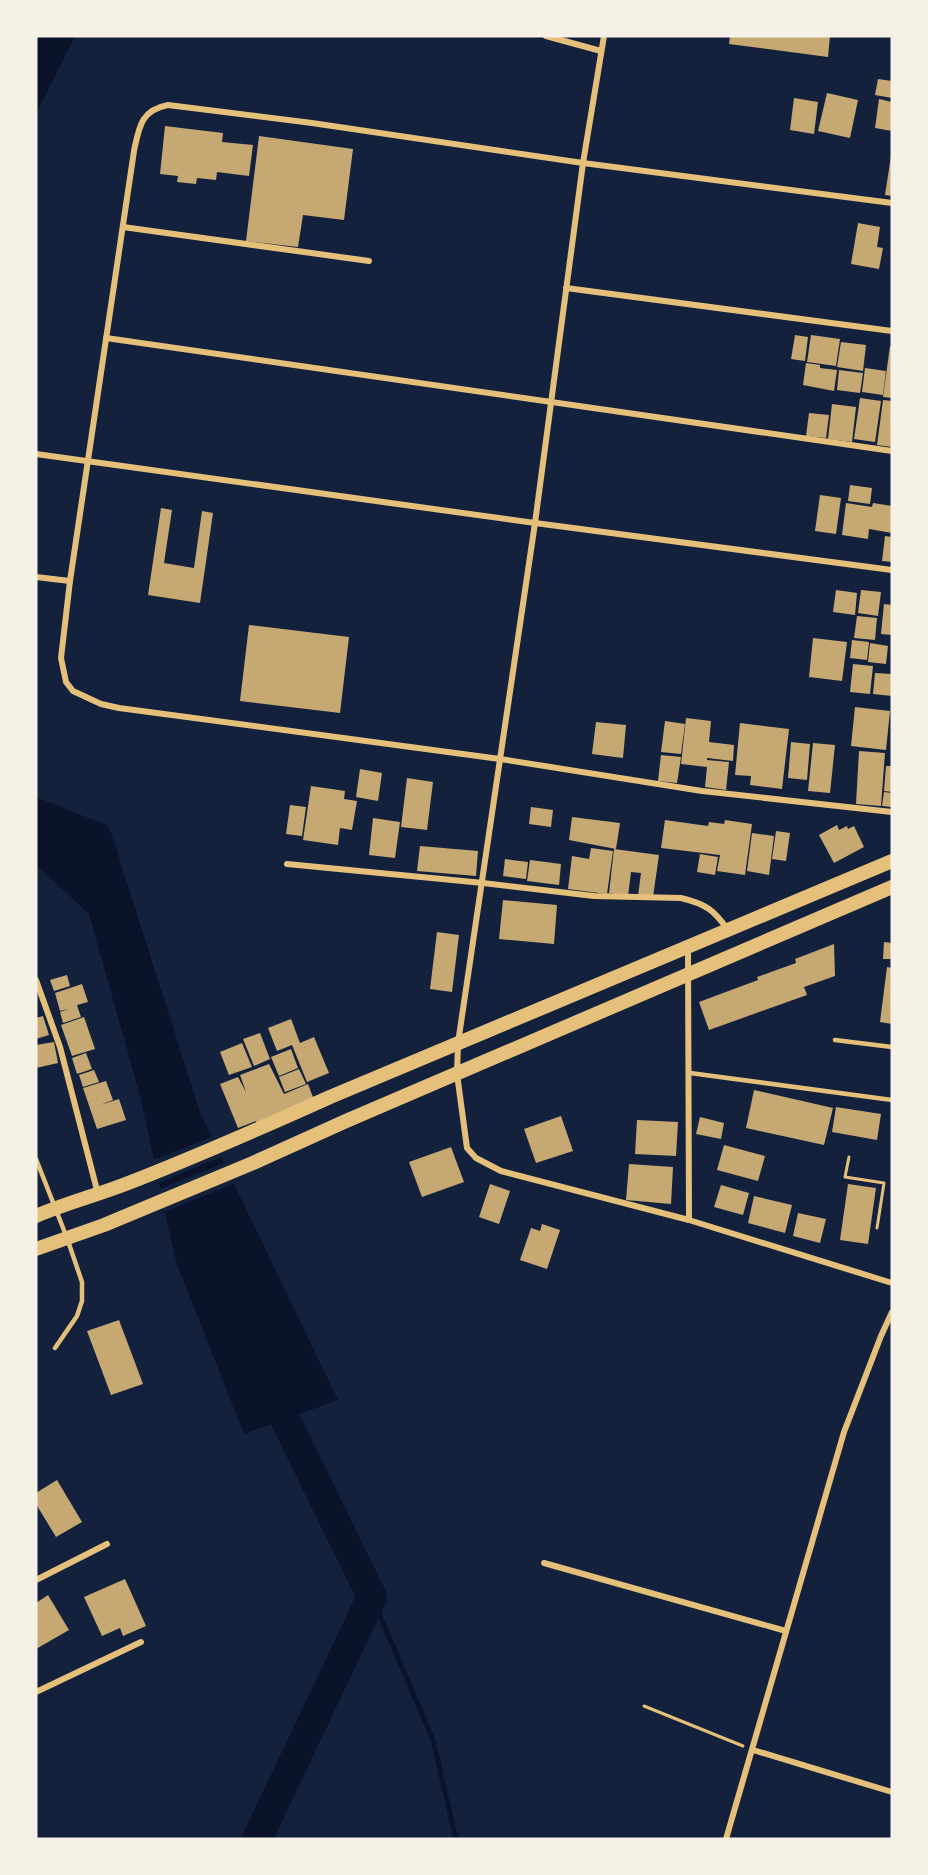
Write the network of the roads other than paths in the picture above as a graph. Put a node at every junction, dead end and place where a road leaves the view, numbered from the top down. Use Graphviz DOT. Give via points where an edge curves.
graph roads {
  1 [pos="546,36"];
  2 [pos="604,36"];
  3 [pos="601,51"];
  4 [pos="583,163"];
  5 [pos="892,203"];
  6 [pos="123,227"];
  7 [pos="369,261"];
  8 [pos="566,288"];
  9 [pos="892,331"];
  10 [pos="106,338"];
  11 [pos="551,400"];
  12 [pos="892,451"];
  13 [pos="36,454"];
  14 [pos="89,461"];
  15 [pos="535,523"];
  16 [pos="892,570"];
  17 [pos="36,577"];
  18 [pos="70,581"];
  19 [pos="500,759"];
  20 [pos="892,812"];
  21 [pos="892,861"];
  22 [pos="287,864"];
  23 [pos="483,883"];
  24 [pos="892,887"];
  25 [pos="729,931"];
  26 [pos="688,948"];
  27 [pos="688,975"];
  28 [pos="36,980"];
  29 [pos="835,1040"];
  30 [pos="458,1043"];
  31 [pos="892,1047"];
  32 [pos="690,1073"];
  33 [pos="457,1074"];
  34 [pos="892,1100"];
  35 [pos="36,1160"];
  36 [pos="98,1194"];
  37 [pos="56,1208"];
  38 [pos="36,1216"];
  39 [pos="689,1220"];
  40 [pos="67,1238"];
  41 [pos="36,1249"];
  42 [pos="892,1283"];
  43 [pos="891,1316"];
  44 [pos="56,1348"];
  45 [pos="107,1544"];
  46 [pos="544,1563"];
  47 [pos="36,1580"];
  48 [pos="786,1631"];
  49 [pos="141,1642"];
  50 [pos="36,1692"];
  51 [pos="753,1750"];
  52 [pos="892,1792"];
  53 [pos="726,1839"];
  1 -- 3 [label="street"];
  2 -- 3 [label="street"];
  3 -- 4 [label="street"];
  4 -- 5 [label="street"];
  4 -- 6 [label="street" via="168,105 156,107 141,122"];
  4 -- 8 [label="street"];
  6 -- 7 [label="street"];
  6 -- 10 [label="street"];
  8 -- 9 [label="street"];
  8 -- 11 [label="street"];
  10 -- 11 [label="street"];
  10 -- 14 [label="street"];
  11 -- 12 [label="street"];
  11 -- 15 [label="street"];
  13 -- 14 [label="street"];
  14 -- 15 [label="street"];
  14 -- 18 [label="street"];
  15 -- 16 [label="street"];
  15 -- 19 [label="street"];
  17 -- 18 [label="street"];
  18 -- 19 [label="street" via="62,671 73,691 86,699 119,708"];
  19 -- 20 [label="street" via="702,791"];
  19 -- 23 [label="street"];
  21 -- 25 [label="main road"];
  22 -- 23 [label="street"];
  23 -- 25 [label="street" via="594,896 681,898 715,912"];
  23 -- 30 [label="street"];
  24 -- 27 [label="main road"];
  25 -- 26 [label="main road"];
  26 -- 27 [label="street"];
  26 -- 30 [label="main road"];
  27 -- 32 [label="street"];
  27 -- 33 [label="main road"];
  28 -- 36 [label="street" via="60,1047"];
  29 -- 31 [label="lane"];
  30 -- 33 [label="street"];
  30 -- 36 [label="main road"];
  32 -- 34 [label="lane"];
  32 -- 39 [label="street"];
  33 -- 39 [label="street" via="467,1148 488,1167"];
  33 -- 40 [label="main road"];
  35 -- 37 [label="lane"];
  36 -- 37 [label="main road"];
  37 -- 38 [label="main road"];
  37 -- 40 [label="lane"];
  39 -- 42 [label="street"];
  40 -- 41 [label="main road"];
  40 -- 44 [label="lane" via="82,1282 82,1301"];
  43 -- 48 [label="street" via="844,1432"];
  45 -- 47 [label="street"];
  46 -- 48 [label="street"];
  48 -- 51 [label="street"];
  49 -- 50 [label="street"];
  51 -- 52 [label="street"];
  51 -- 53 [label="street"];
}
